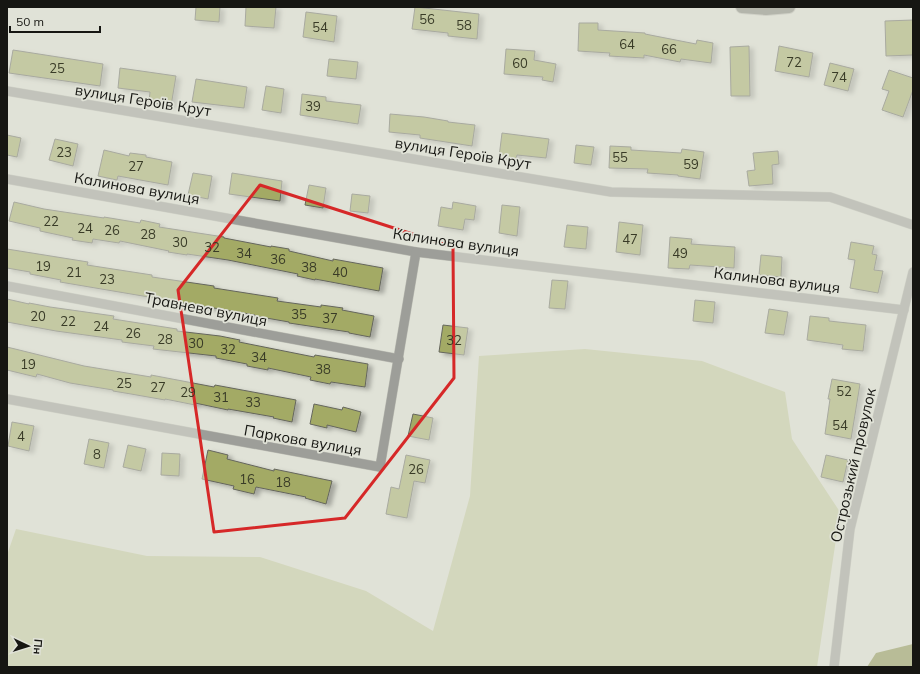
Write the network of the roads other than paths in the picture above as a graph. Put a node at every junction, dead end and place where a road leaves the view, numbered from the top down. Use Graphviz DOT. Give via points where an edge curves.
graph roads {
  1 [pos="742,7"];
  2 [pos="789,7"];
  3 [pos="7,91"];
  4 [pos="7,178"];
  5 [pos="913,225"];
  6 [pos="416,252"];
  7 [pos="913,272"];
  8 [pos="7,286"];
  9 [pos="904,310"];
  10 [pos="399,359"];
  11 [pos="7,399"];
  12 [pos="834,667"];
  1 -- 2 [label="main road"];
  3 -- 5 [label="street, вулиця Героїв Крут" via="611,192 830,197"];
  4 -- 6 [label="street, Калинова вулиця"];
  6 -- 9 [label="street, Калинова вулиця"];
  6 -- 10 [label="street, Паркова вулиця"];
  7 -- 9 [label="street, Острозький провулок"];
  8 -- 10 [label="street, Травнева вулиця"];
  9 -- 12 [label="street, Острозький провулок" via="850,530"];
  10 -- 11 [label="street, Паркова вулиця" via="380,467"];
}
